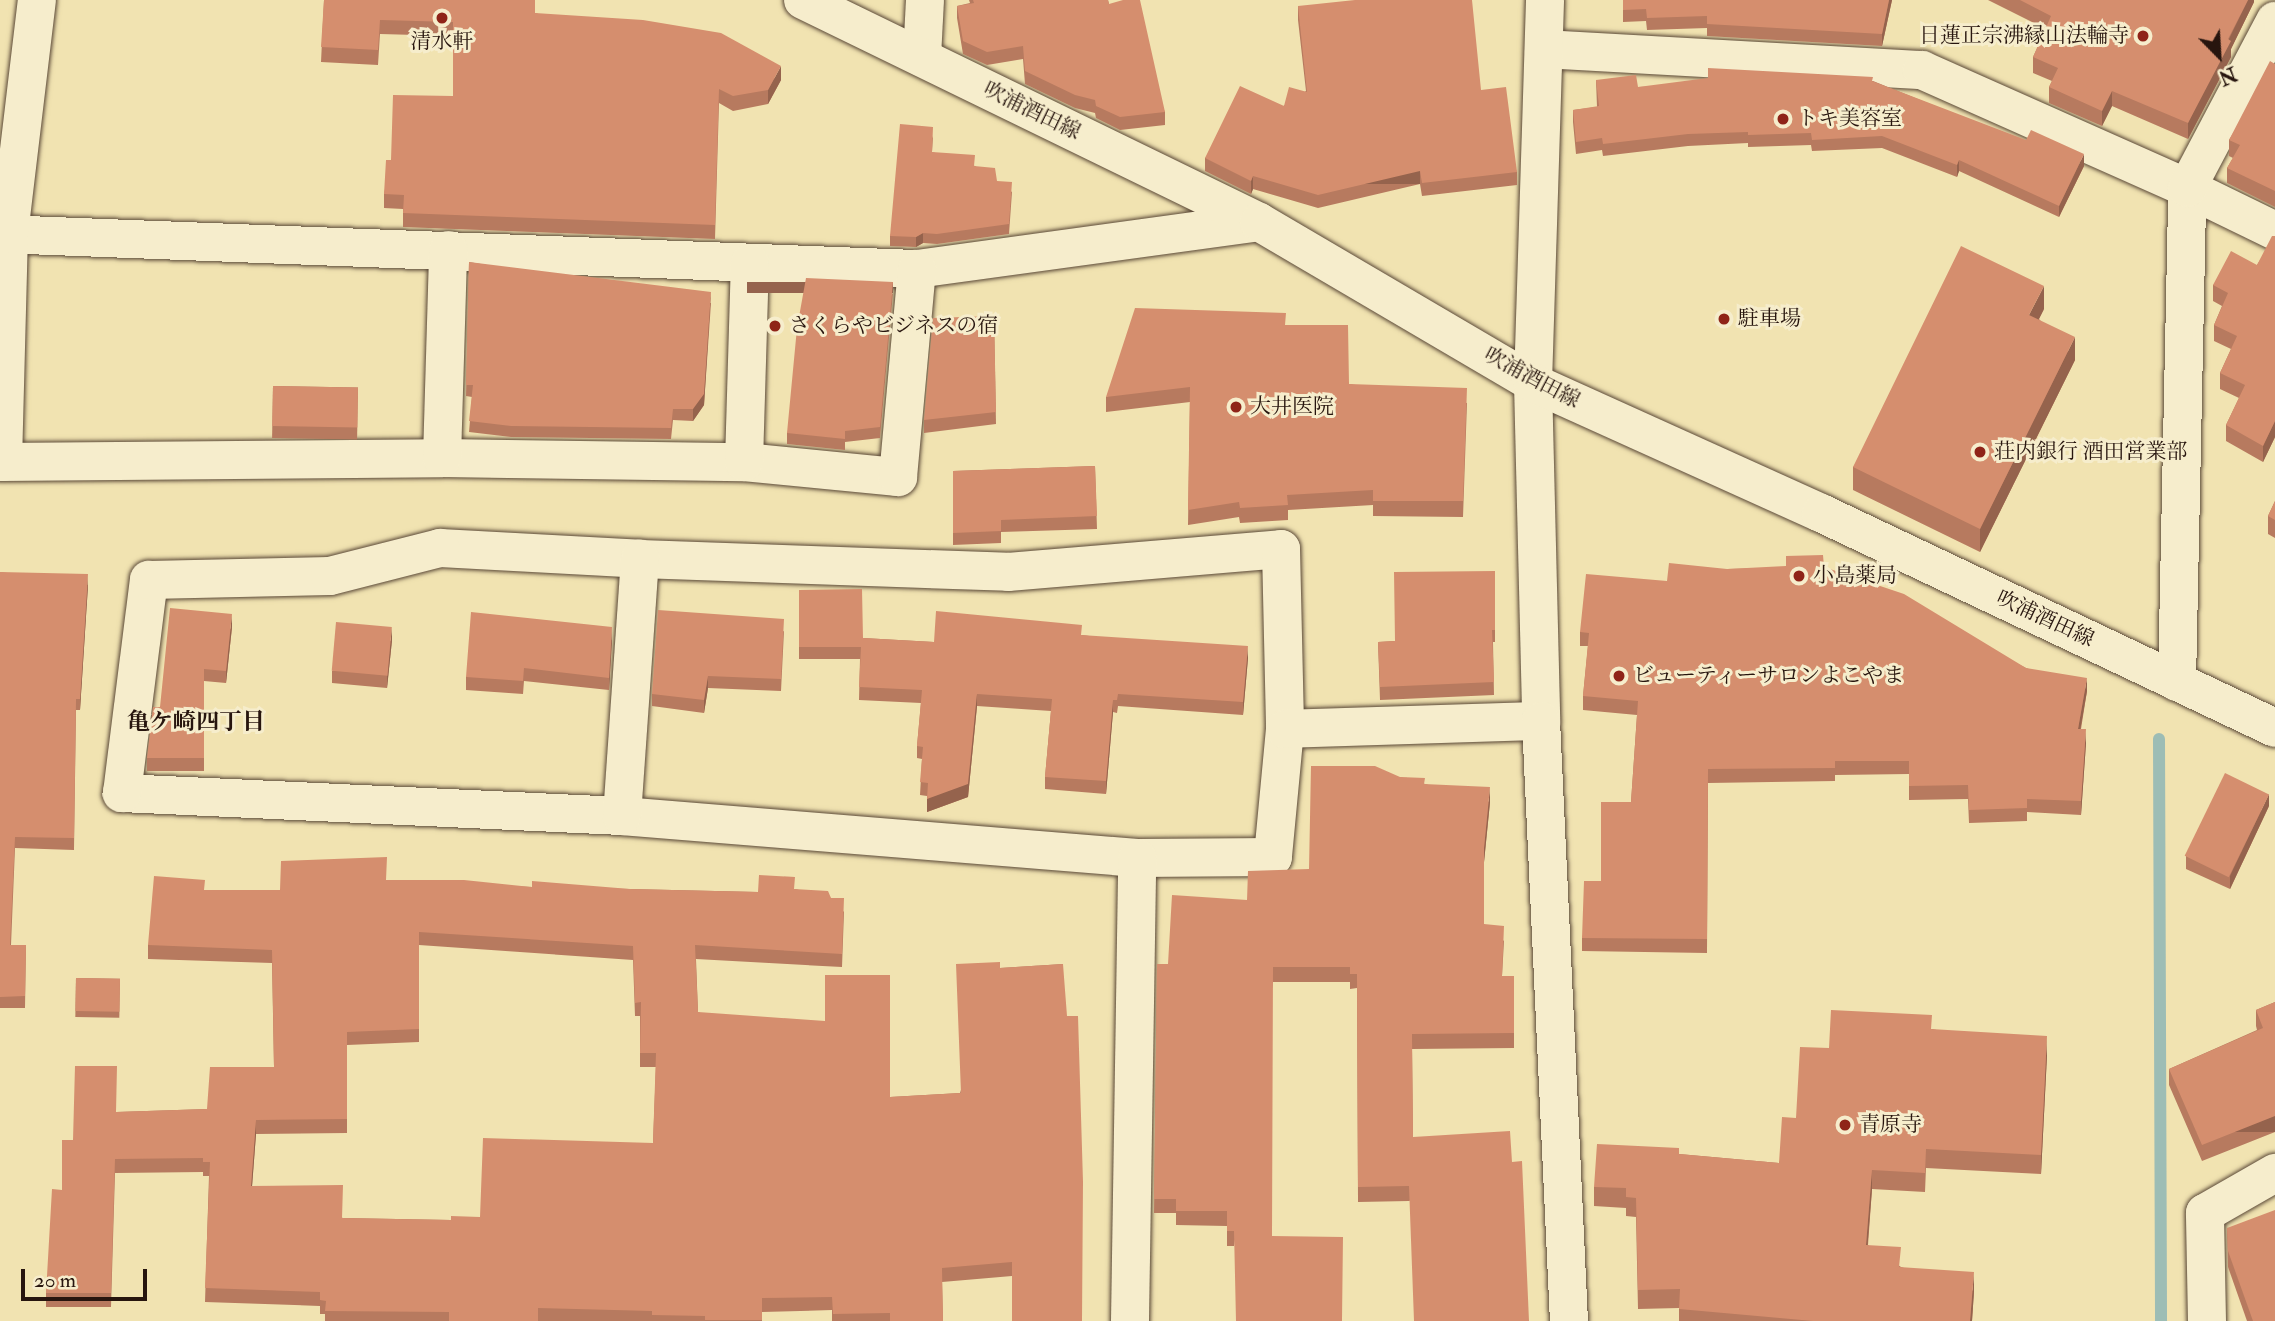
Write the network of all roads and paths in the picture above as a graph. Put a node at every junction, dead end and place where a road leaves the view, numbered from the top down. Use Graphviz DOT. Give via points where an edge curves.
graph roads {
  1 [pos="37,0"];
  2 [pos="803,0"];
  3 [pos="925,0"];
  4 [pos="1545,0"];
  5 [pos="2275,22"];
  6 [pos="1544,49"];
  7 [pos="922,57"];
  8 [pos="2187,188"];
  9 [pos="1259,222"];
  10 [pos="2275,231"];
  11 [pos="4,234"];
  12 [pos="448,250"];
  13 [pos="750,263"];
  14 [pos="917,270"];
  15 [pos="1533,383"];
  16 [pos="442,458"];
  17 [pos="2,462"];
  18 [pos="744,463"];
  19 [pos="640,559"];
  20 [pos="2177,682"];
  21 [pos="1541,721"];
  22 [pos="2275,728"];
  23 [pos="1285,729"];
  24 [pos="622,816"];
  25 [pos="1137,858"];
  26 [pos="2275,1173"];
  27 [pos="1130,1321"];
  28 [pos="1569,1321"];
  29 [pos="2207,1321"];
  1 -- 11 [label="street"];
  2 -- 7 [label="street, 吹浦酒田線"];
  3 -- 7 [label="street"];
  4 -- 6 [label="street"];
  5 -- 8 [label="street"];
  6 -- 8 [label="street" via="1922,70"];
  6 -- 15 [label="street"];
  7 -- 9 [label="street, 吹浦酒田線"];
  8 -- 10 [label="street"];
  8 -- 20 [label="street"];
  9 -- 14 [label="street"];
  9 -- 15 [label="street, 吹浦酒田線"];
  11 -- 12 [label="street"];
  11 -- 17 [label="street"];
  12 -- 13 [label="street"];
  12 -- 16 [label="street"];
  13 -- 14 [label="street"];
  13 -- 18 [label="street"];
  14 -- 18 [label="street" via="898,477"];
  15 -- 20 [label="street, 吹浦酒田線"];
  15 -- 21 [label="street"];
  16 -- 17 [label="street"];
  16 -- 18 [label="street"];
  19 -- 23 [label="street" via="1008,572 1282,549"];
  19 -- 24 [label="street"];
  19 -- 24 [label="street" via="440,548 330,576 149,580 122,793"];
  20 -- 22 [label="street, 吹浦酒田線"];
  21 -- 23 [label="street"];
  21 -- 28 [label="street"];
  23 -- 25 [label="street" via="1273,857"];
  24 -- 25 [label="street"];
  25 -- 27 [label="street"];
  26 -- 29 [label="street" via="2206,1213"];
}
